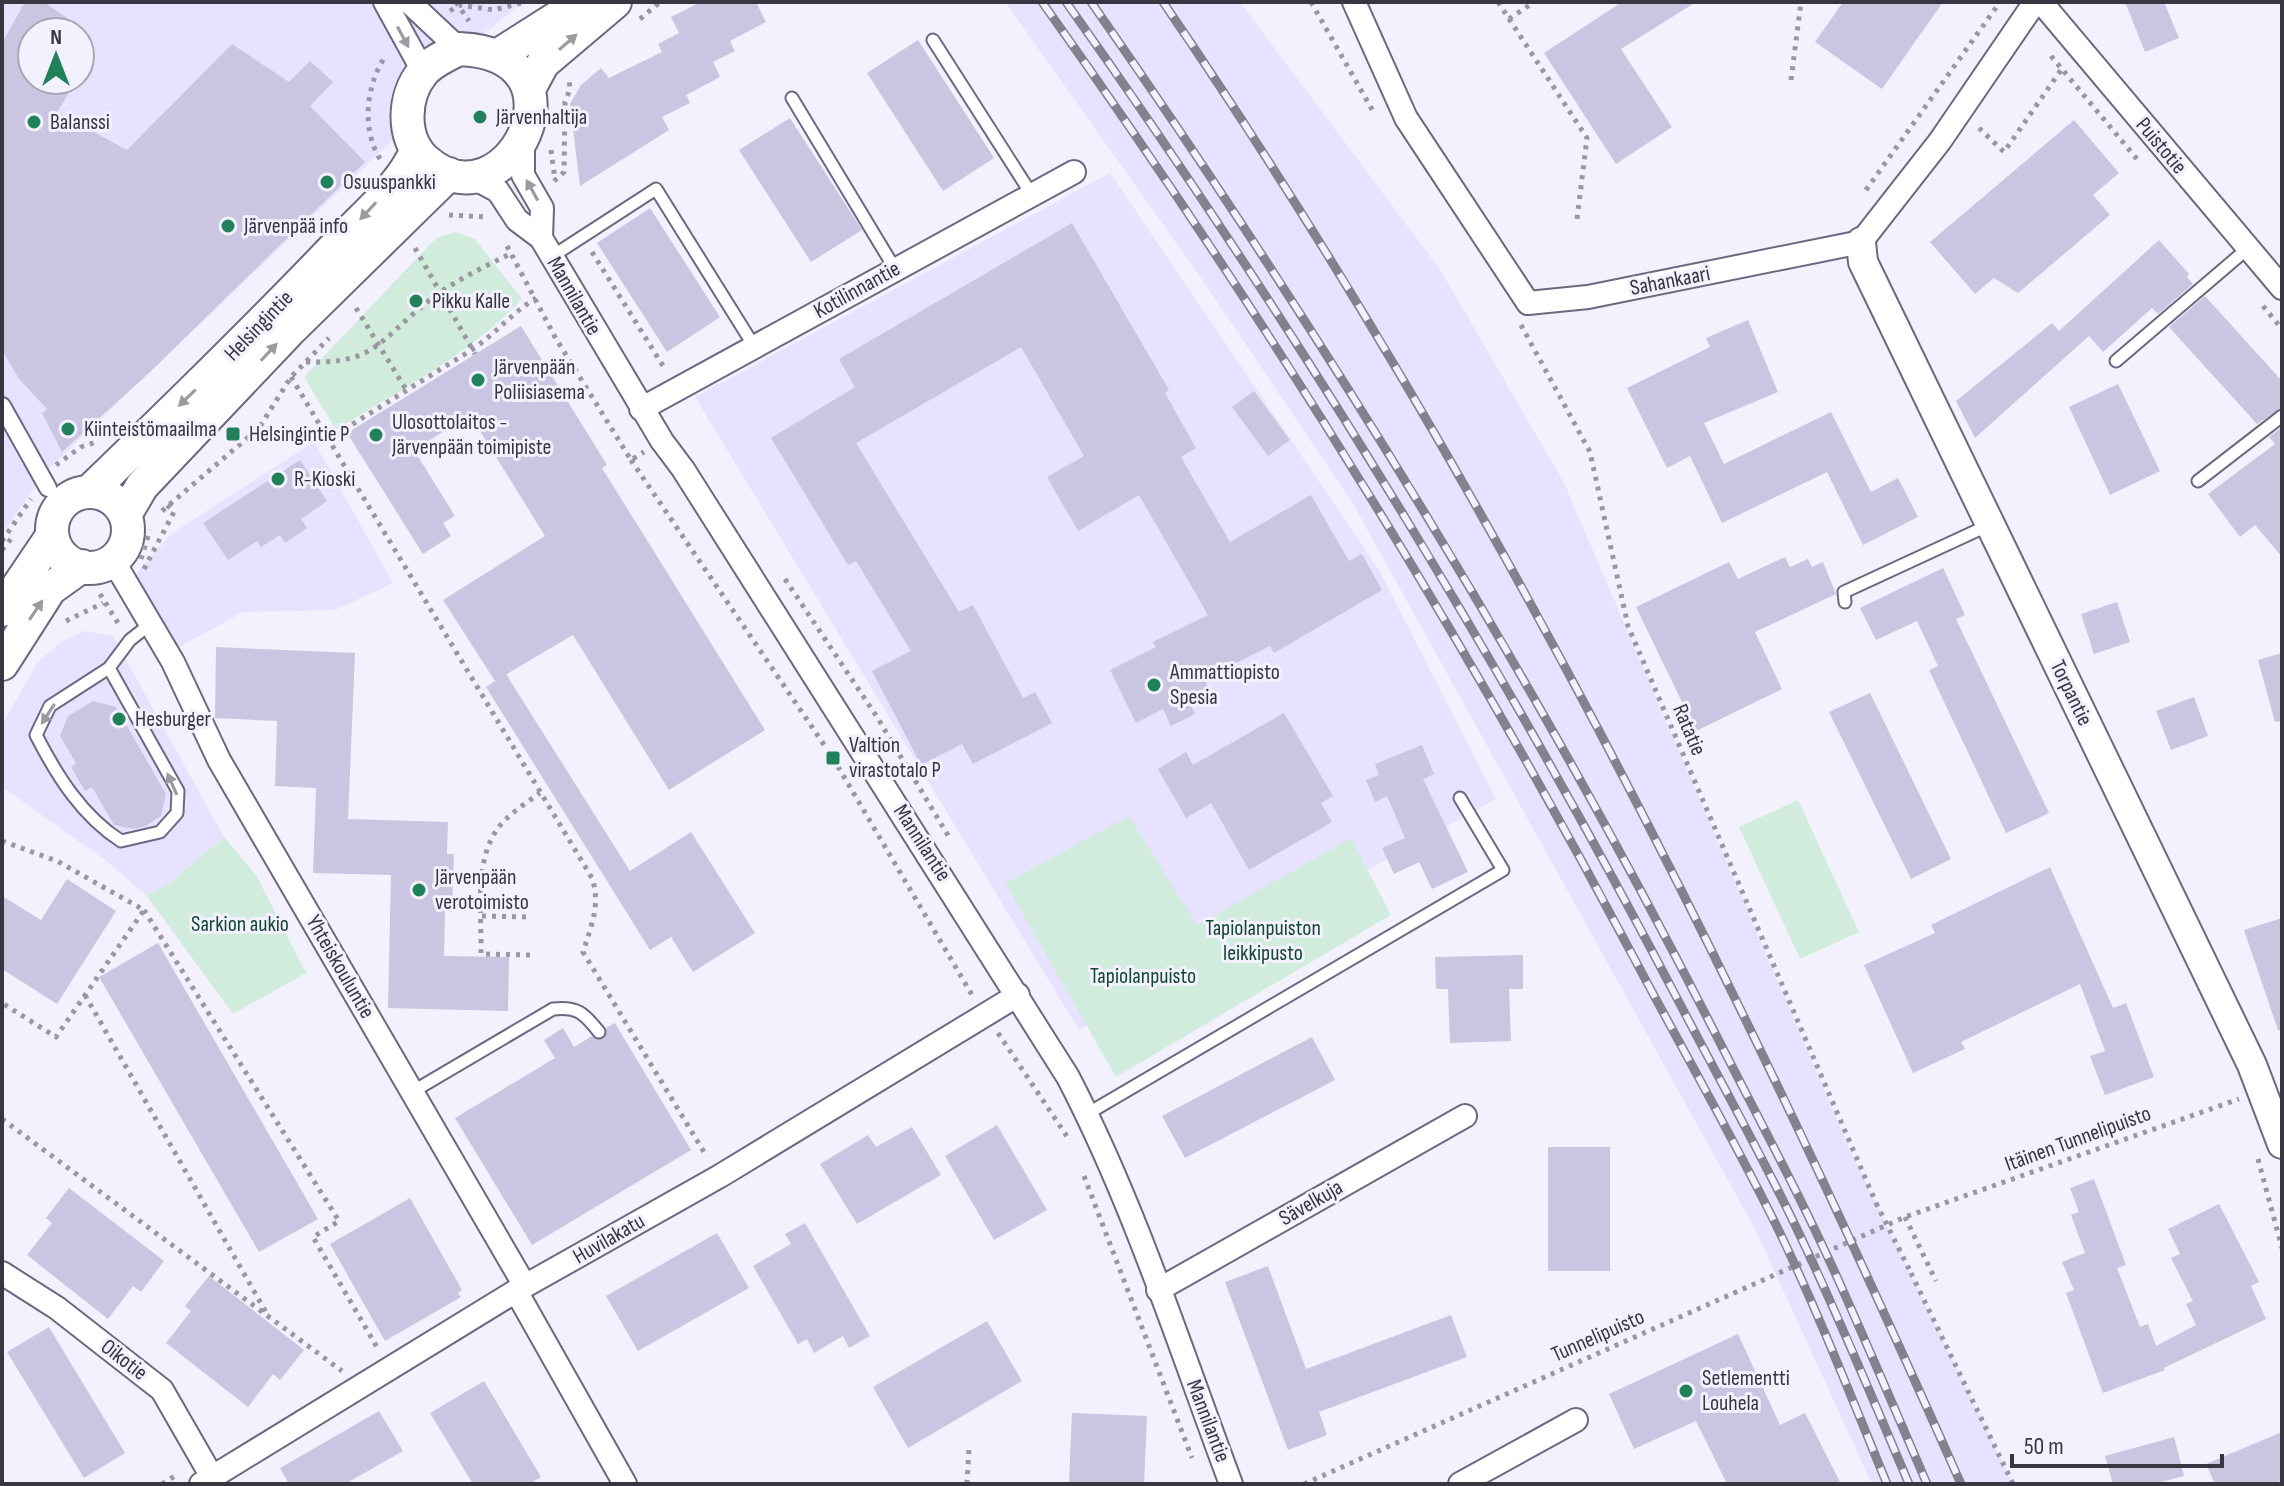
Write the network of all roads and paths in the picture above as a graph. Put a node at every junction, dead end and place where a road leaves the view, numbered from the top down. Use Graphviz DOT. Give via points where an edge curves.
graph roads {
  1 [pos="385,2"];
  2 [pos="409,2"];
  3 [pos="522,2"];
  4 [pos="582,2"];
  5 [pos="615,2"];
  6 [pos="1354,2"];
  7 [pos="1498,2"];
  8 [pos="1534,2"];
  9 [pos="1801,2"];
  10 [pos="2035,2"];
  11 [pos="2041,2"];
  12 [pos="458,4"];
  13 [pos="439,18"];
  14 [pos="1509,19"];
  15 [pos="465,37"];
  16 [pos="933,40"];
  17 [pos="2043,46"];
  18 [pos="497,56"];
  19 [pos="2061,70"];
  20 [pos="423,71"];
  21 [pos="562,71"];
  22 [pos="1791,80"];
  23 [pos="529,89"];
  24 [pos="792,98"];
  25 [pos="1969,119"];
  26 [pos="537,142"];
  27 [pos="416,151"];
  28 [pos="2139,162"];
  29 [pos="1074,172"];
  30 [pos="460,176"];
  31 [pos="556,183"];
  32 [pos="542,187"];
  33 [pos="1032,195"];
  34 [pos="501,210"];
  35 [pos="439,214"];
  36 [pos="1577,219"];
  37 [pos="583,237"];
  38 [pos="1861,242"];
  39 [pos="415,247"];
  40 [pos="546,248"];
  41 [pos="2247,249"];
  42 [pos="512,253"];
  43 [pos="2227,265"];
  44 [pos="895,269"];
  45 [pos="525,276"];
  46 [pos="2282,288"];
  47 [pos="441,291"];
  48 [pos="536,298"];
  49 [pos="356,308"];
  50 [pos="1517,317"];
  51 [pos="2282,329"];
  52 [pos="380,346"];
  53 [pos="754,346"];
  54 [pos="474,352"];
  55 [pos="2116,361"];
  56 [pos="305,362"];
  57 [pos="678,388"];
  58 [pos="407,391"];
  59 [pos="2,406"];
  60 [pos="641,409"];
  61 [pos="2282,416"];
  62 [pos="327,440"];
  63 [pos="662,441"];
  64 [pos="631,460"];
  65 [pos="2198,481"];
  66 [pos="48,488"];
  67 [pos="90,491"];
  68 [pos="160,499"];
  69 [pos="169,507"];
  70 [pos="125,515"];
  71 [pos="1990,524"];
  72 [pos="52,536"];
  73 [pos="82,566"];
  74 [pos="126,570"];
  75 [pos="100,594"];
  76 [pos="115,597"];
  77 [pos="1845,602"];
  78 [pos="103,603"];
  79 [pos="2,610"];
  80 [pos="57,625"];
  81 [pos="149,625"];
  82 [pos="2,664"];
  83 [pos="109,668"];
  84 [pos="540,793"];
  85 [pos="1460,798"];
  86 [pos="2,841"];
  87 [pos="144,910"];
  88 [pos="482,916"];
  89 [pos="531,917"];
  90 [pos="530,955"];
  91 [pos="85,995"];
  92 [pos="1018,995"];
  93 [pos="2,1003"];
  94 [pos="985,1014"];
  95 [pos="599,1032"];
  96 [pos="2263,1091"];
  97 [pos="412,1092"];
  98 [pos="1087,1114"];
  99 [pos="1465,1116"];
  100 [pos="2,1119"];
  101 [pos="1071,1142"];
  102 [pos="2282,1144"];
  103 [pos="1082,1171"];
  104 [pos="720,1176"];
  105 [pos="1905,1217"];
  106 [pos="2,1273"];
  107 [pos="1936,1281"];
  108 [pos="521,1289"];
  109 [pos="1158,1290"];
  110 [pos="268,1316"];
  111 [pos="381,1353"];
  112 [pos="346,1374"];
  113 [pos="1576,1420"];
  114 [pos="969,1448"];
  115 [pos="1196,1470"];
  116 [pos="207,1481"];
  117 [pos="625,1484"];
  118 [pos="967,1484"];
  119 [pos="1231,1484"];
  120 [pos="1304,1484"];
  121 [pos="1460,1484"];
  122 [pos="2013,1484"];
  1 -- 20 [label="street, one-way"];
  2 -- 15 [label="street"];
  3 -- 12 [label="path" via="494,10"];
  4 -- 18 [label="main road"];
  23 -- 5 [label="main road, one-way" via="543,63"];
  6 -- 38 [label="street, Sahankaari" via="1406,118 1528,303 1588,297"];
  7 -- 14 [label="path"];
  8 -- 14 [label="path"];
  9 -- 22 [label="path"];
  10 -- 38 [label="street" via="1940,141"];
  11 -- 41 [label="street, Puistotie"];
  12 -- 13 [label="path"];
  12 -- 15 [label="path"];
  14 -- 36 [label="path" via="1587,138"];
  15 -- 18 [label="main road"];
  15 -- 20 [label="main road"];
  16 -- 33 [label="lane"];
  17 -- 19 [label="path"];
  18 -- 23 [label="main road" via="516,68"];
  19 -- 25 [label="path" via="2004,152"];
  19 -- 28 [label="path"];
  20 -- 27 [label="main road" via="408,98 407,124"];
  21 -- 31 [label="path" via="570,77 570,89 565,102 564,172"];
  23 -- 26 [label="main road"];
  24 -- 44 [label="lane"];
  26 -- 30 [label="main road" via="508,161"];
  26 -- 31 [label="path"];
  40 -- 26 [label="street, Mannilantie, one-way" via="542,208 523,175"];
  27 -- 30 [label="main road"];
  27 -- 67 [label="main road, Helsingintie, one-way" via="381,198 254,332"];
  29 -- 33 [label="street, Kotilinnantie"];
  30 -- 40 [label="street, Mannilantie" via="498,191 517,220"];
  70 -- 30 [label="main road, Helsingintie, one-way" via="142,486 289,331"];
  31 -- 32 [label="path"];
  33 -- 44 [label="street, Kotilinnantie"];
  34 -- 35 [label="path" via="474,218"];
  37 -- 40 [label="lane"];
  37 -- 53 [label="lane" via="656,189"];
  37 -- 57 [label="path"];
  38 -- 71 [label="street, Torpantie" via="1863,262"];
  39 -- 47 [label="path"];
  40 -- 60 [label="street, Mannilantie"];
  41 -- 43 [label="lane"];
  41 -- 46 [label="street, Puistotie"];
  42 -- 47 [label="path"];
  43 -- 51 [label="path"];
  43 -- 55 [label="lane"];
  44 -- 53 [label="street, Kotilinnantie"];
  45 -- 48 [label="path"];
  47 -- 52 [label="path"];
  47 -- 54 [label="path"];
  48 -- 54 [label="path" via="513,312"];
  48 -- 64 [label="path"];
  49 -- 52 [label="path"];
  50 -- 122 [label="path, Ratatie, bridge" via="1590,452 1628,626 1851,1152"];
  52 -- 56 [label="path" via="339,362"];
  52 -- 58 [label="path"];
  53 -- 57 [label="street, Kotilinnantie"];
  54 -- 58 [label="path"];
  57 -- 60 [label="street, Kotilinnantie"];
  58 -- 62 [label="path"];
  59 -- 66 [label="street"];
  60 -- 63 [label="street, Mannilantie"];
  61 -- 65 [label="lane"];
  62 -- 69 [label="path" via="291,377 259,428"];
  62 -- 84 [label="path"];
  63 -- 64 [label="path"];
  63 -- 92 [label="street, Mannilantie"];
  64 -- 94 [label="path" via="833,758"];
  67 -- 70 [label="main road" via="110,498"];
  67 -- 72 [label="main road" via="75,494 58,507"];
  68 -- 69 [label="path"];
  69 -- 74 [label="path" via="174,512"];
  70 -- 74 [label="main road"];
  71 -- 77 [label="lane" via="1844,592"];
  71 -- 96 [label="street, Torpantie"];
  72 -- 73 [label="main road" via="63,557"];
  72 -- 79 [label="main road"];
  73 -- 74 [label="main road"];
  82 -- 73 [label="main road, one-way" via="50,589"];
  74 -- 81 [label="street, Yhteiskouluntie"];
  75 -- 78 [label="path"];
  76 -- 78 [label="path"];
  78 -- 80 [label="path"];
  81 -- 83 [label="lane"];
  81 -- 97 [label="street, Yhteiskouluntie" via="173,662 219,760"];
  83 -- 83 [label="lane, one-way" via="50,706 36,735 64,784 100,827 121,841 160,832 177,813 178,791"];
  84 -- 88 [label="path" via="504,820 490,838"];
  84 -- 104 [label="path" via="597,894 583,952"];
  85 -- 98 [label="lane" via="1503,870"];
  86 -- 87 [label="path" via="57,861"];
  87 -- 91 [label="path"];
  87 -- 111 [label="path" via="339,1221 313,1237"];
  88 -- 89 [label="path"];
  88 -- 90 [label="path" via="481,954"];
  91 -- 93 [label="path" via="56,1037"];
  91 -- 110 [label="path"];
  92 -- 94 [label="street, Huvilakatu"];
  92 -- 98 [label="street, Mannilantie"];
  94 -- 101 [label="path"];
  94 -- 104 [label="street, Huvilakatu"];
  95 -- 97 [label="lane" via="584,1012 553,1009"];
  96 -- 102 [label="street, Torpantie"];
  96 -- 105 [label="path, Itäinen Tunnelipuisto"];
  97 -- 108 [label="street, Yhteiskouluntie"];
  98 -- 109 [label="street, Mannilantie"];
  99 -- 109 [label="street, Sävelkuja"];
  100 -- 110 [label="path"];
  103 -- 115 [label="path"];
  104 -- 108 [label="street, Huvilakatu"];
  105 -- 107 [label="path"];
  105 -- 120 [label="path, Tunnelipuisto"];
  106 -- 116 [label="street, Oikotie" via="57,1308 162,1390"];
  108 -- 116 [label="street, Huvilakatu"];
  108 -- 117 [label="street, Yhteiskouluntie"];
  109 -- 119 [label="street, Mannilantie"];
  110 -- 112 [label="path"];
  113 -- 121 [label="street"];
  114 -- 118 [label="path"];
}
